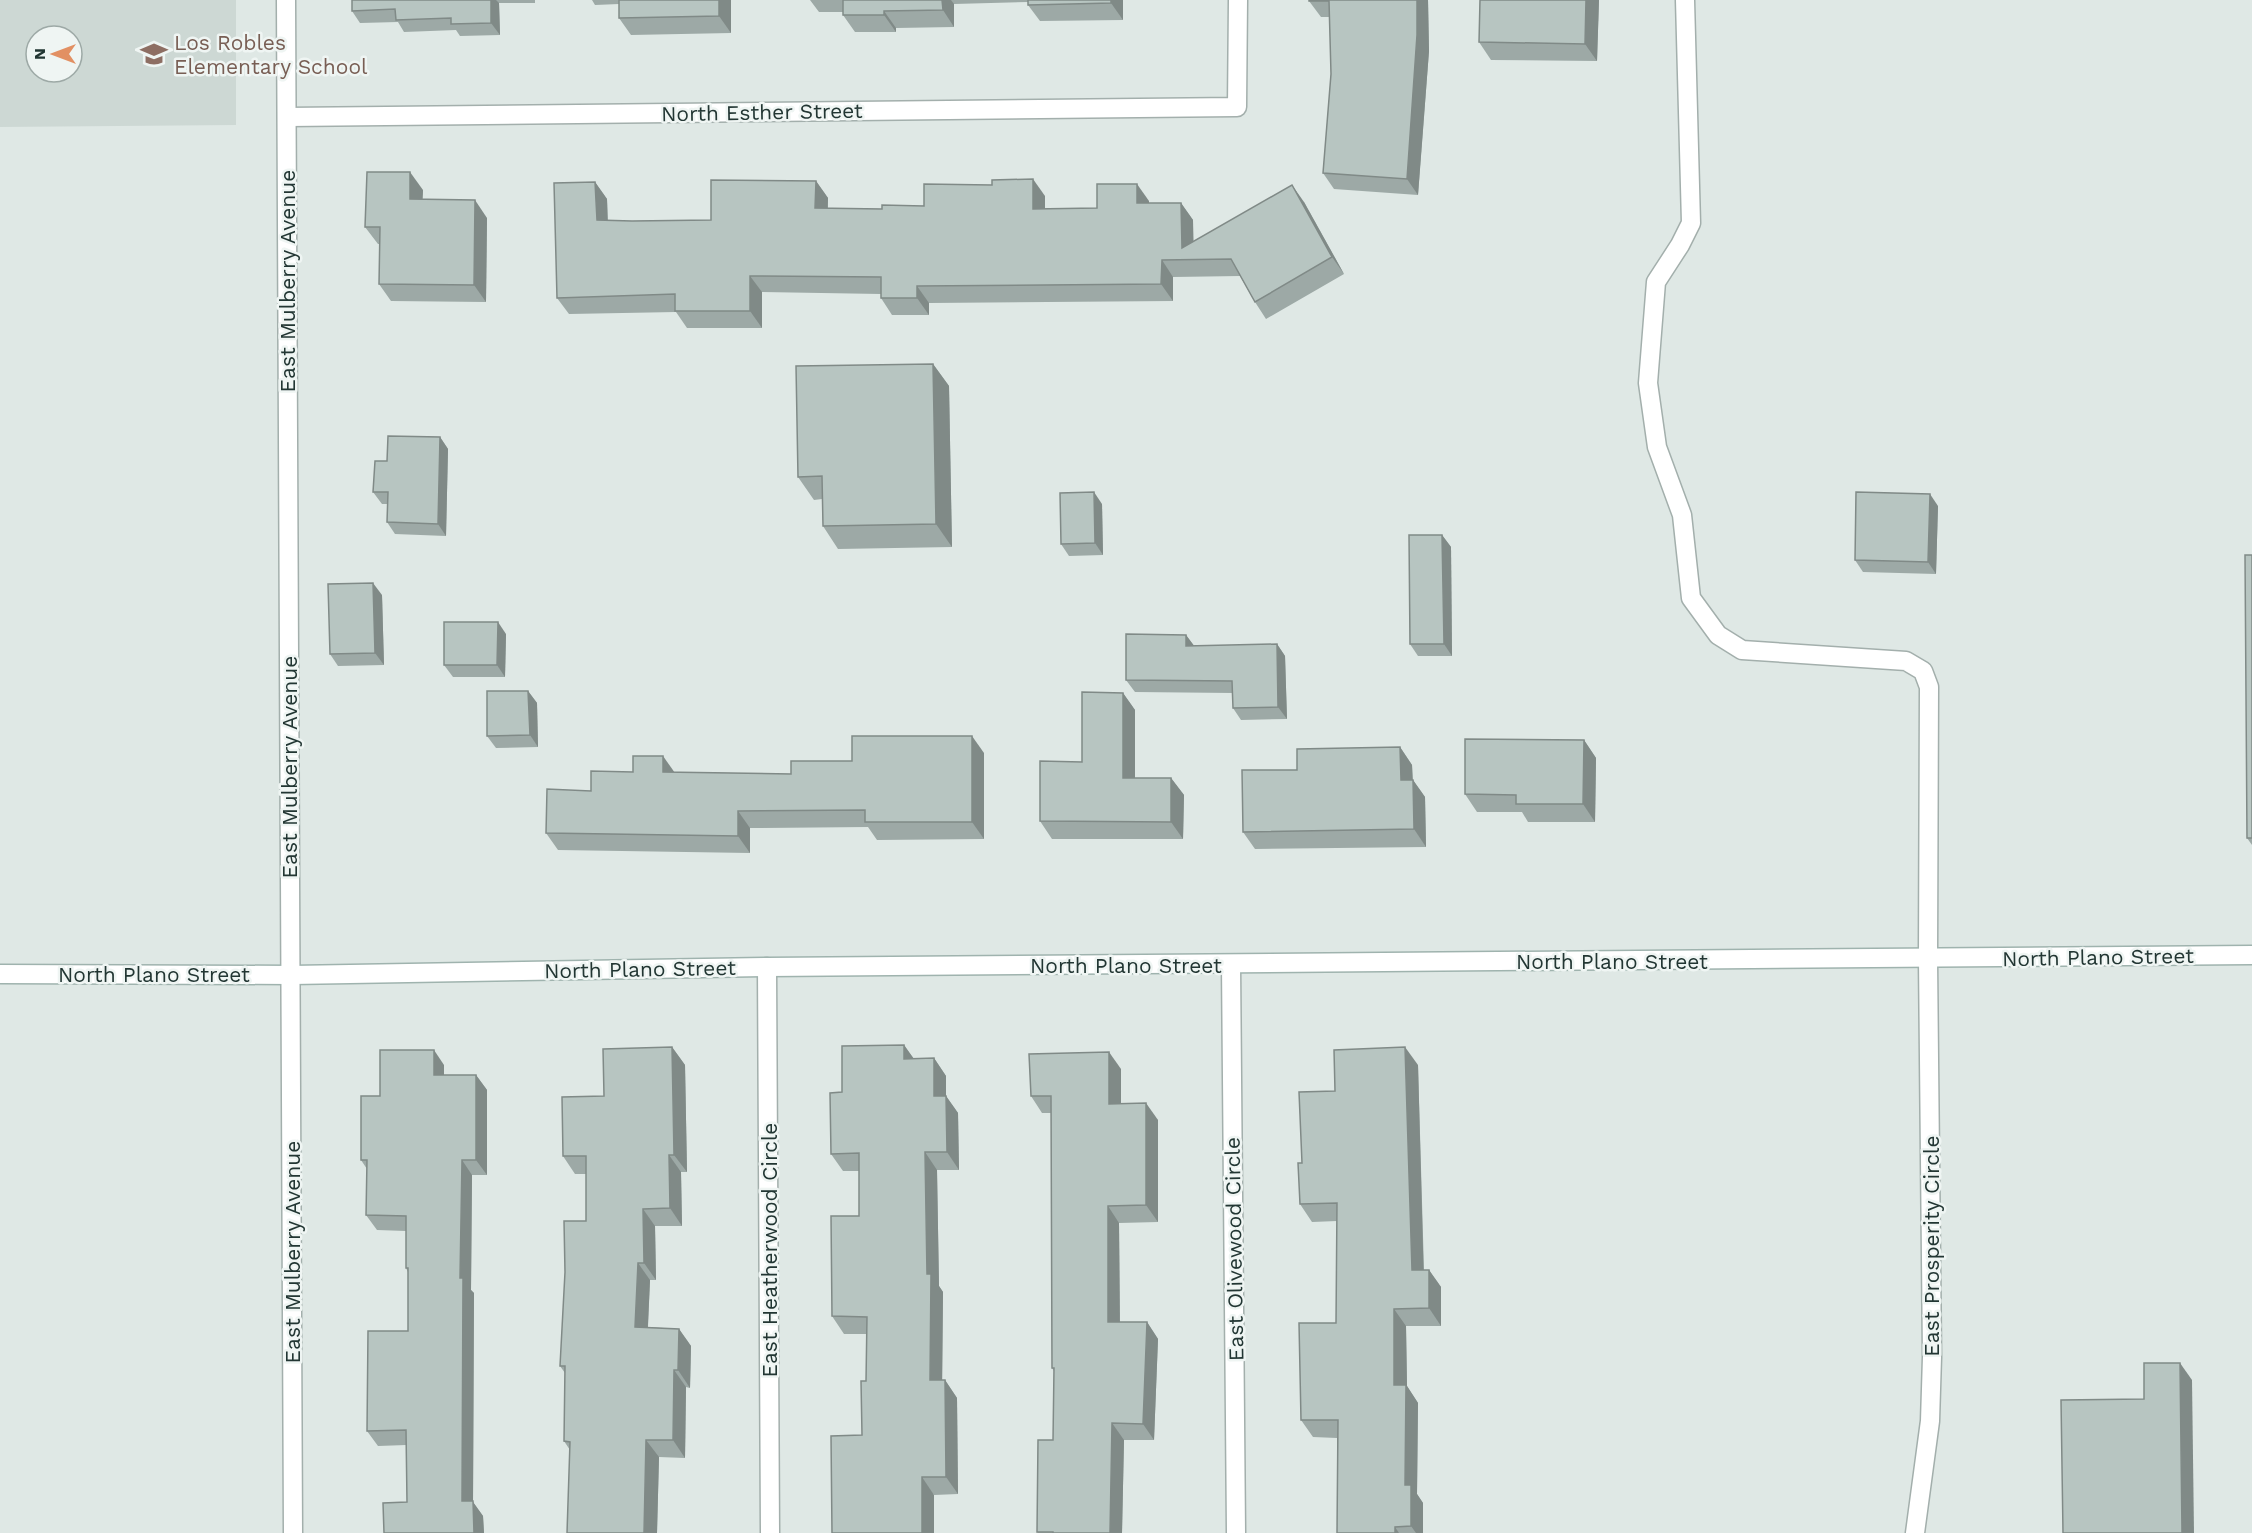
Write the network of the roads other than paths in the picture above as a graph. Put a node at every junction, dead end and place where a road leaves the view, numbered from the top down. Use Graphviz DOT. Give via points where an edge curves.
graph roads {
  1 [pos="286,0"];
  2 [pos="1238,0"];
  3 [pos="1684,0"];
  4 [pos="286,117"];
  5 [pos="2252,955"];
  6 [pos="1928,959"];
  7 [pos="1231,964"];
  8 [pos="767,967"];
  9 [pos="0,974"];
  10 [pos="292,975"];
  11 [pos="293,1533"];
  12 [pos="770,1533"];
  13 [pos="1236,1533"];
  14 [pos="1915,1533"];
  1 -- 4 [label="street, East Mulberry Avenue"];
  2 -- 4 [label="street, North Esther Street" via="1237,107"];
  3 -- 6 [label="street, East Prosperity Circle" via="1691,224 1656,282 1648,383 1657,447 1682,515 1691,598 1718,636 1742,650 1906,661 1923,671 1929,687"];
  4 -- 10 [label="street, East Mulberry Avenue"];
  5 -- 6 [label="street, North Plano Street"];
  6 -- 7 [label="street, North Plano Street"];
  6 -- 14 [label="street, East Prosperity Circle" via="1932,1357 1930,1421"];
  7 -- 8 [label="street, North Plano Street"];
  7 -- 13 [label="street, East Olivewood Circle"];
  8 -- 10 [label="street, North Plano Street"];
  8 -- 12 [label="street, East Heatherwood Circle"];
  9 -- 10 [label="street, North Plano Street"];
  10 -- 11 [label="street, East Mulberry Avenue"];
}
